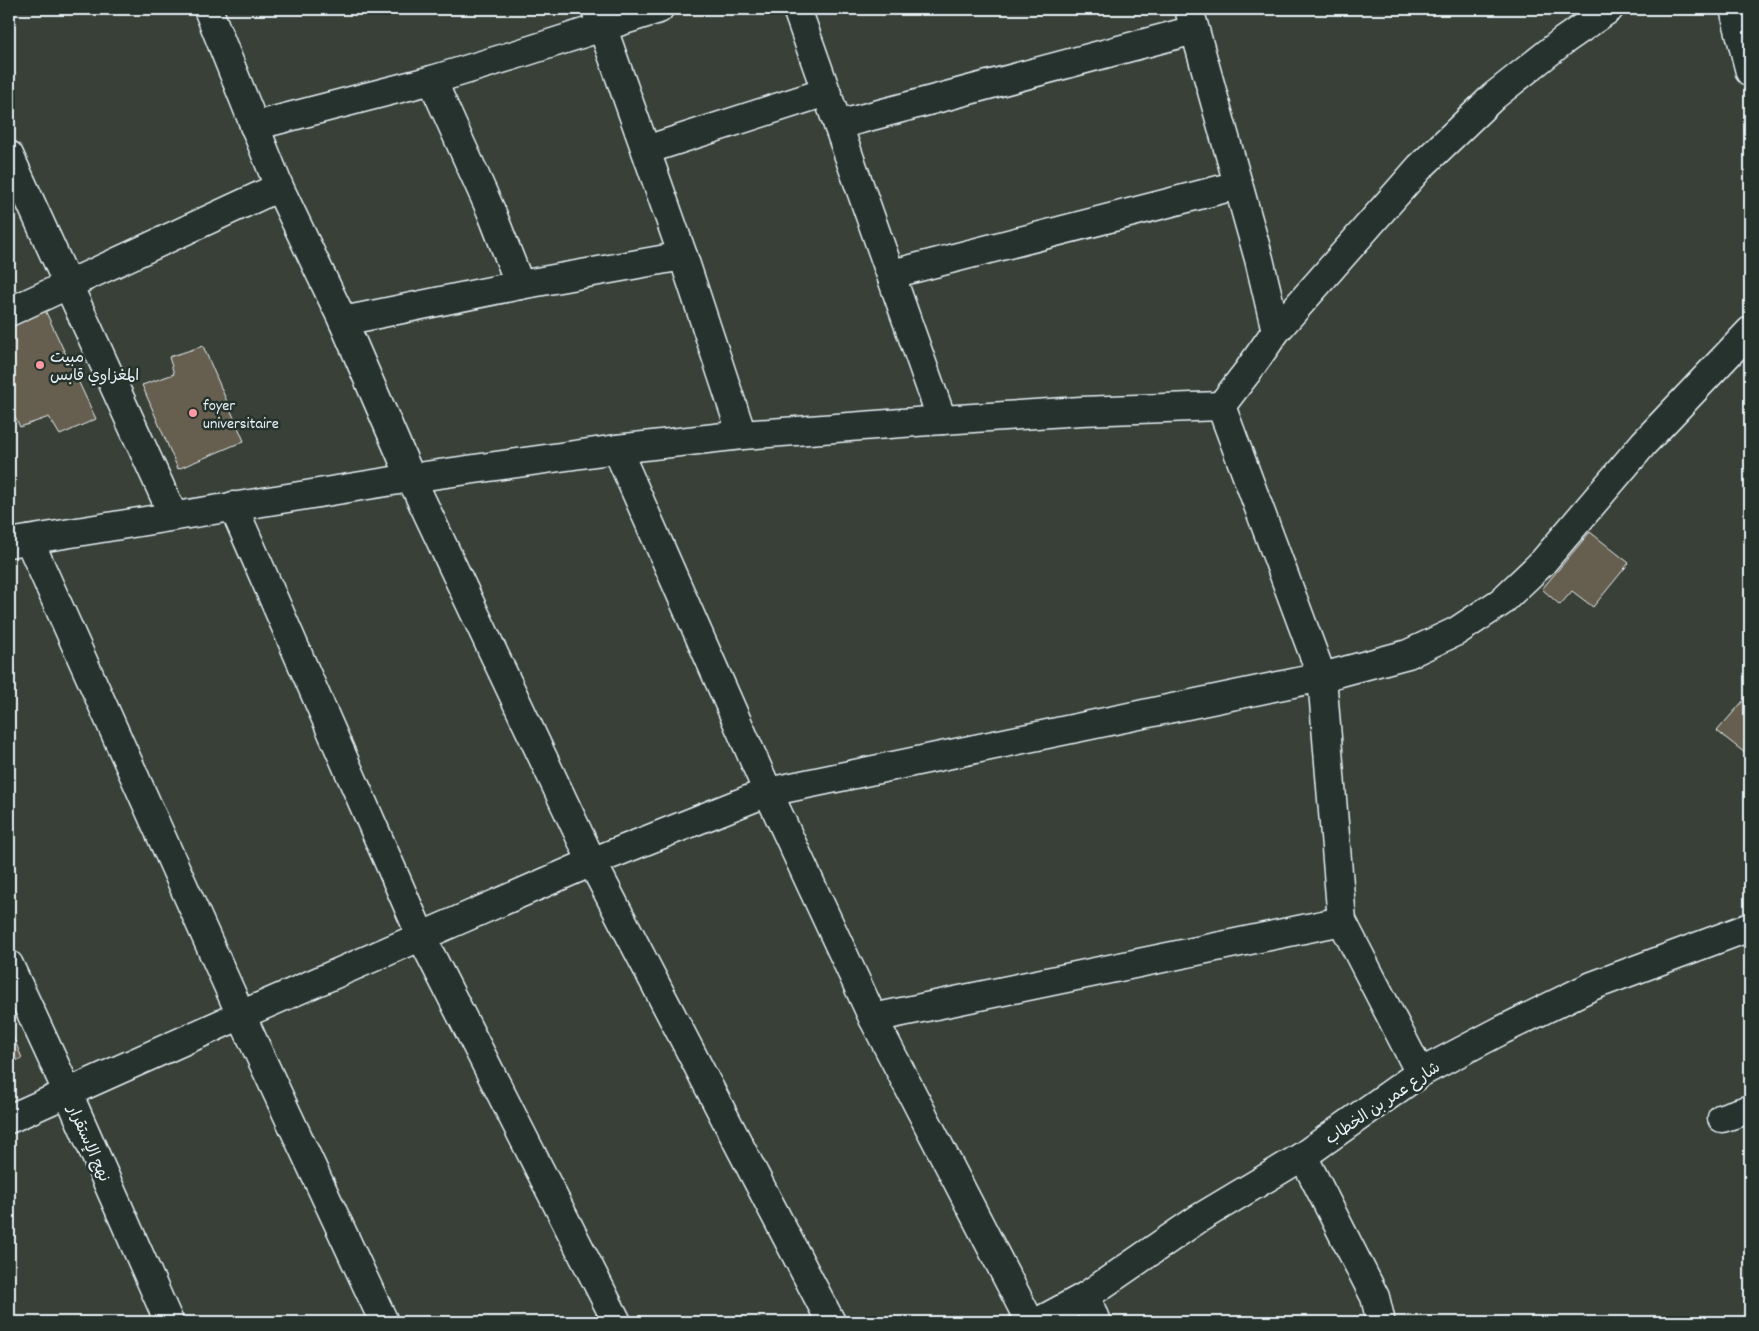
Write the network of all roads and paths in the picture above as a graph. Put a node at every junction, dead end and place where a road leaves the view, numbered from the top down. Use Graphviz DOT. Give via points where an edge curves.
graph roads {
  1 [pos="208,9"];
  2 [pos="659,9"];
  3 [pos="797,9"];
  4 [pos="1608,9"];
  5 [pos="1734,9"];
  6 [pos="600,18"];
  7 [pos="1191,20"];
  8 [pos="1750,72"];
  9 [pos="432,80"];
  10 [pos="826,92"];
  11 [pos="838,125"];
  12 [pos="254,126"];
  13 [pos="646,150"];
  14 [pos="9,155"];
  15 [pos="1238,184"];
  16 [pos="279,187"];
  17 [pos="683,256"];
  18 [pos="892,274"];
  19 [pos="67,285"];
  20 [pos="520,285"];
  21 [pos="9,312"];
  22 [pos="343,321"];
  23 [pos="1276,331"];
  24 [pos="1750,331"];
  25 [pos="1221,406"];
  26 [pos="942,420"];
  27 [pos="742,435"];
  28 [pos="617,449"];
  29 [pos="411,478"];
  30 [pos="232,506"];
  31 [pos="173,515"];
  32 [pos="19,542"];
  33 [pos="1322,678"];
  34 [pos="768,792"];
  35 [pos="592,862"];
  36 [pos="1342,921"];
  37 [pos="1750,927"];
  38 [pos="421,936"];
  39 [pos="9,966"];
  40 [pos="241,1015"];
  41 [pos="873,1018"];
  42 [pos="1420,1073"];
  43 [pos="68,1093"];
  44 [pos="1750,1109"];
  45 [pos="1722,1118"];
  46 [pos="9,1119"];
  47 [pos="1303,1156"];
  48 [pos="1086,1296"];
  49 [pos="169,1322"];
  50 [pos="384,1322"];
  51 [pos="617,1322"];
  52 [pos="831,1322"];
  53 [pos="1030,1322"];
  54 [pos="1038,1322"];
  55 [pos="1096,1322"];
  56 [pos="1380,1322"];
  1 -- 12 [label="street"];
  2 -- 6 [label="street"];
  3 -- 10 [label="street"];
  4 -- 23 [label="street" via="1494,96 1420,167"];
  5 -- 8 [label="street"];
  6 -- 9 [label="street" via="518,54"];
  6 -- 13 [label="street"];
  7 -- 11 [label="street"];
  7 -- 15 [label="street"];
  9 -- 12 [label="street"];
  9 -- 20 [label="street"];
  10 -- 11 [label="street"];
  10 -- 13 [label="street"];
  11 -- 18 [label="street"];
  12 -- 16 [label="street"];
  13 -- 17 [label="street"];
  14 -- 19 [label="street"];
  15 -- 18 [label="street"];
  15 -- 23 [label="street"];
  16 -- 19 [label="street"];
  16 -- 22 [label="street"];
  17 -- 20 [label="street"];
  17 -- 27 [label="street"];
  18 -- 26 [label="street"];
  19 -- 21 [label="street"];
  19 -- 31 [label="street"];
  20 -- 22 [label="street"];
  22 -- 29 [label="street"];
  23 -- 25 [label="street"];
  24 -- 33 [label="street" via="1644,443 1543,562 1501,602 1457,631 1408,654"];
  25 -- 26 [label="street"];
  25 -- 33 [label="street"];
  26 -- 27 [label="street"];
  27 -- 28 [label="street"];
  28 -- 29 [label="street"];
  28 -- 34 [label="street"];
  29 -- 30 [label="street"];
  29 -- 35 [label="street"];
  30 -- 31 [label="street"];
  30 -- 38 [label="street"];
  31 -- 32 [label="street"];
  32 -- 40 [label="street"];
  33 -- 34 [label="street"];
  33 -- 36 [label="street"];
  34 -- 35 [label="street"];
  34 -- 41 [label="street"];
  35 -- 38 [label="street"];
  35 -- 52 [label="street"];
  36 -- 41 [label="street"];
  36 -- 42 [label="street"];
  37 -- 42 [label="street, شارع عمر بن الخطاب" via="1592,986"];
  38 -- 40 [label="street"];
  38 -- 51 [label="street"];
  39 -- 43 [label="street, نهج الإستقرار"];
  40 -- 43 [label="street"];
  40 -- 50 [label="street"];
  41 -- 53 [label="street"];
  42 -- 47 [label="street, شارع عمر بن الخطاب"];
  43 -- 46 [label="street"];
  43 -- 49 [label="street, نهج الإستقرار"];
  44 -- 45 [label="street"];
  47 -- 48 [label="street, شارع عمر بن الخطاب" via="1198,1219"];
  47 -- 56 [label="street" via="1375,1297"];
  48 -- 54 [label="street, شارع عمر بن الخطاب"];
  48 -- 55 [label="street"];
}
